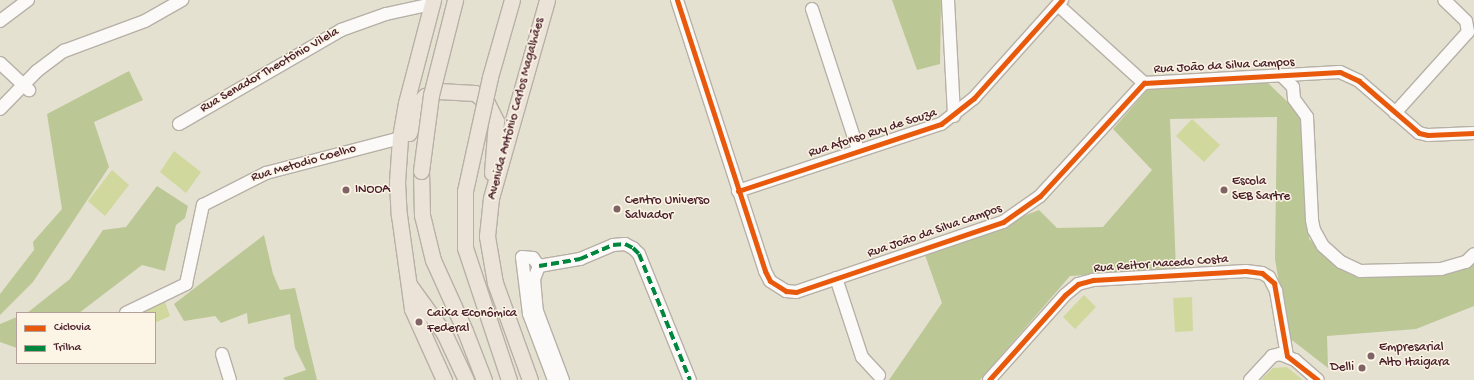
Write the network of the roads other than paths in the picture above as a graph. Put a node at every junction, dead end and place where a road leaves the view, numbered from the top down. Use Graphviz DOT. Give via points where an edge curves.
graph roads {
  1 [pos="28,0"];
  2 [pos="182,0"];
  3 [pos="455,0"];
  4 [pos="512,0"];
  5 [pos="547,0"];
  6 [pos="677,0"];
  7 [pos="948,0"];
  8 [pos="1444,0"];
  9 [pos="433,2"];
  10 [pos="1060,2"];
  11 [pos="812,9"];
  12 [pos="0,21"];
  13 [pos="0,63"];
  14 [pos="1302,74"];
  15 [pos="1281,75"];
  16 [pos="1144,83"];
  17 [pos="26,87"];
  18 [pos="1293,87"];
  19 [pos="0,109"];
  20 [pos="1395,113"];
  21 [pos="954,116"];
  22 [pos="179,124"];
  23 [pos="1474,133"];
  24 [pos="400,138"];
  25 [pos="858,150"];
  26 [pos="398,166"];
  27 [pos="738,191"];
  28 [pos="491,198"];
  29 [pos="1474,254"];
  30 [pos="539,266"];
  31 [pos="836,278"];
  32 [pos="407,282"];
  33 [pos="128,312"];
  34 [pos="222,354"];
  35 [pos="1287,356"];
  36 [pos="879,375"];
  37 [pos="230,380"];
  38 [pos="444,380"];
  39 [pos="466,380"];
  40 [pos="484,380"];
  41 [pos="509,380"];
  42 [pos="530,380"];
  43 [pos="554,380"];
  44 [pos="563,380"];
  45 [pos="690,380"];
  46 [pos="989,380"];
  47 [pos="1250,380"];
  48 [pos="1318,380"];
  1 -- 12 [label="street"];
  2 -- 17 [label="street" via="144,21 64,51"];
  3 -- 40 [label="main road, bridge" via="430,102 422,171 422,215 433,260 466,331"];
  4 -- 41 [label="main road, bridge" via="490,77 465,191 465,248"];
  5 -- 28 [label="main road, Avenida Antônio Carlos Magalhães"];
  6 -- 27 [label="street, Rua João da Silva Campos"];
  7 -- 21 [label="street"];
  8 -- 20 [label="street" via="1466,20 1468,32"];
  9 -- 22 [label="street, Rua Senador Theotônio Vilela" via="386,14 341,30"];
  9 -- 24 [label="main road"];
  10 -- 16 [label="street"];
  10 -- 21 [label="street, Rua Afonso Ruy de Souza" via="974,98"];
  11 -- 25 [label="street"];
  13 -- 17 [label="street"];
  14 -- 15 [label="street, Rua João da Silva Campos"];
  14 -- 18 [label="street"];
  14 -- 20 [label="street, Rua João da Silva Campos" via="1347,73"];
  15 -- 16 [label="street, Rua João da Silva Campos"];
  15 -- 18 [label="street"];
  16 -- 31 [label="street, Rua João da Silva Campos" via="1040,196 1020,212 984,229"];
  17 -- 19 [label="street"];
  18 -- 29 [label="street" via="1294,99 1307,117 1314,230 1327,250 1341,262 1360,271 1441,269 1466,262"];
  20 -- 23 [label="street, Rua João da Silva Campos" via="1412,129 1423,134"];
  21 -- 25 [label="street, Rua Afonso Ruy de Souza" via="941,124"];
  24 -- 26 [label="main road"];
  24 -- 33 [label="street, Rua Metodio Coelho" via="266,173 203,205 188,277 183,286"];
  25 -- 27 [label="street, Rua Afonso Ruy de Souza"];
  26 -- 28 [label="main road" via="417,107 425,96 438,91 475,93 490,107 496,121"];
  26 -- 32 [label="main road" via="399,215"];
  27 -- 31 [label="street, Rua João da Silva Campos" via="770,281 786,291 796,292"];
  28 -- 42 [label="main road, Avenida Antônio Carlos Magalhães" via="487,236 489,258 495,283"];
  30 -- 43 [label="street" via="533,258 522,257 529,314"];
  30 -- 44 [label="street" via="534,279 537,311"];
  30 -- 45 [label="street" via="580,259 613,245 625,244 633,248 639,254"];
  31 -- 36 [label="street" via="862,357"];
  32 -- 38 [label="main road" via="412,309"];
  32 -- 39 [label="main road" via="444,333"];
  34 -- 37 [label="street"];
  35 -- 46 [label="street, Rua Reitor Macedo Costa" via="1276,290 1269,277 1262,273 1246,271 1093,280 1078,284 1065,295"];
  35 -- 47 [label="street" via="1272,356"];
  35 -- 48 [label="street"];
}
